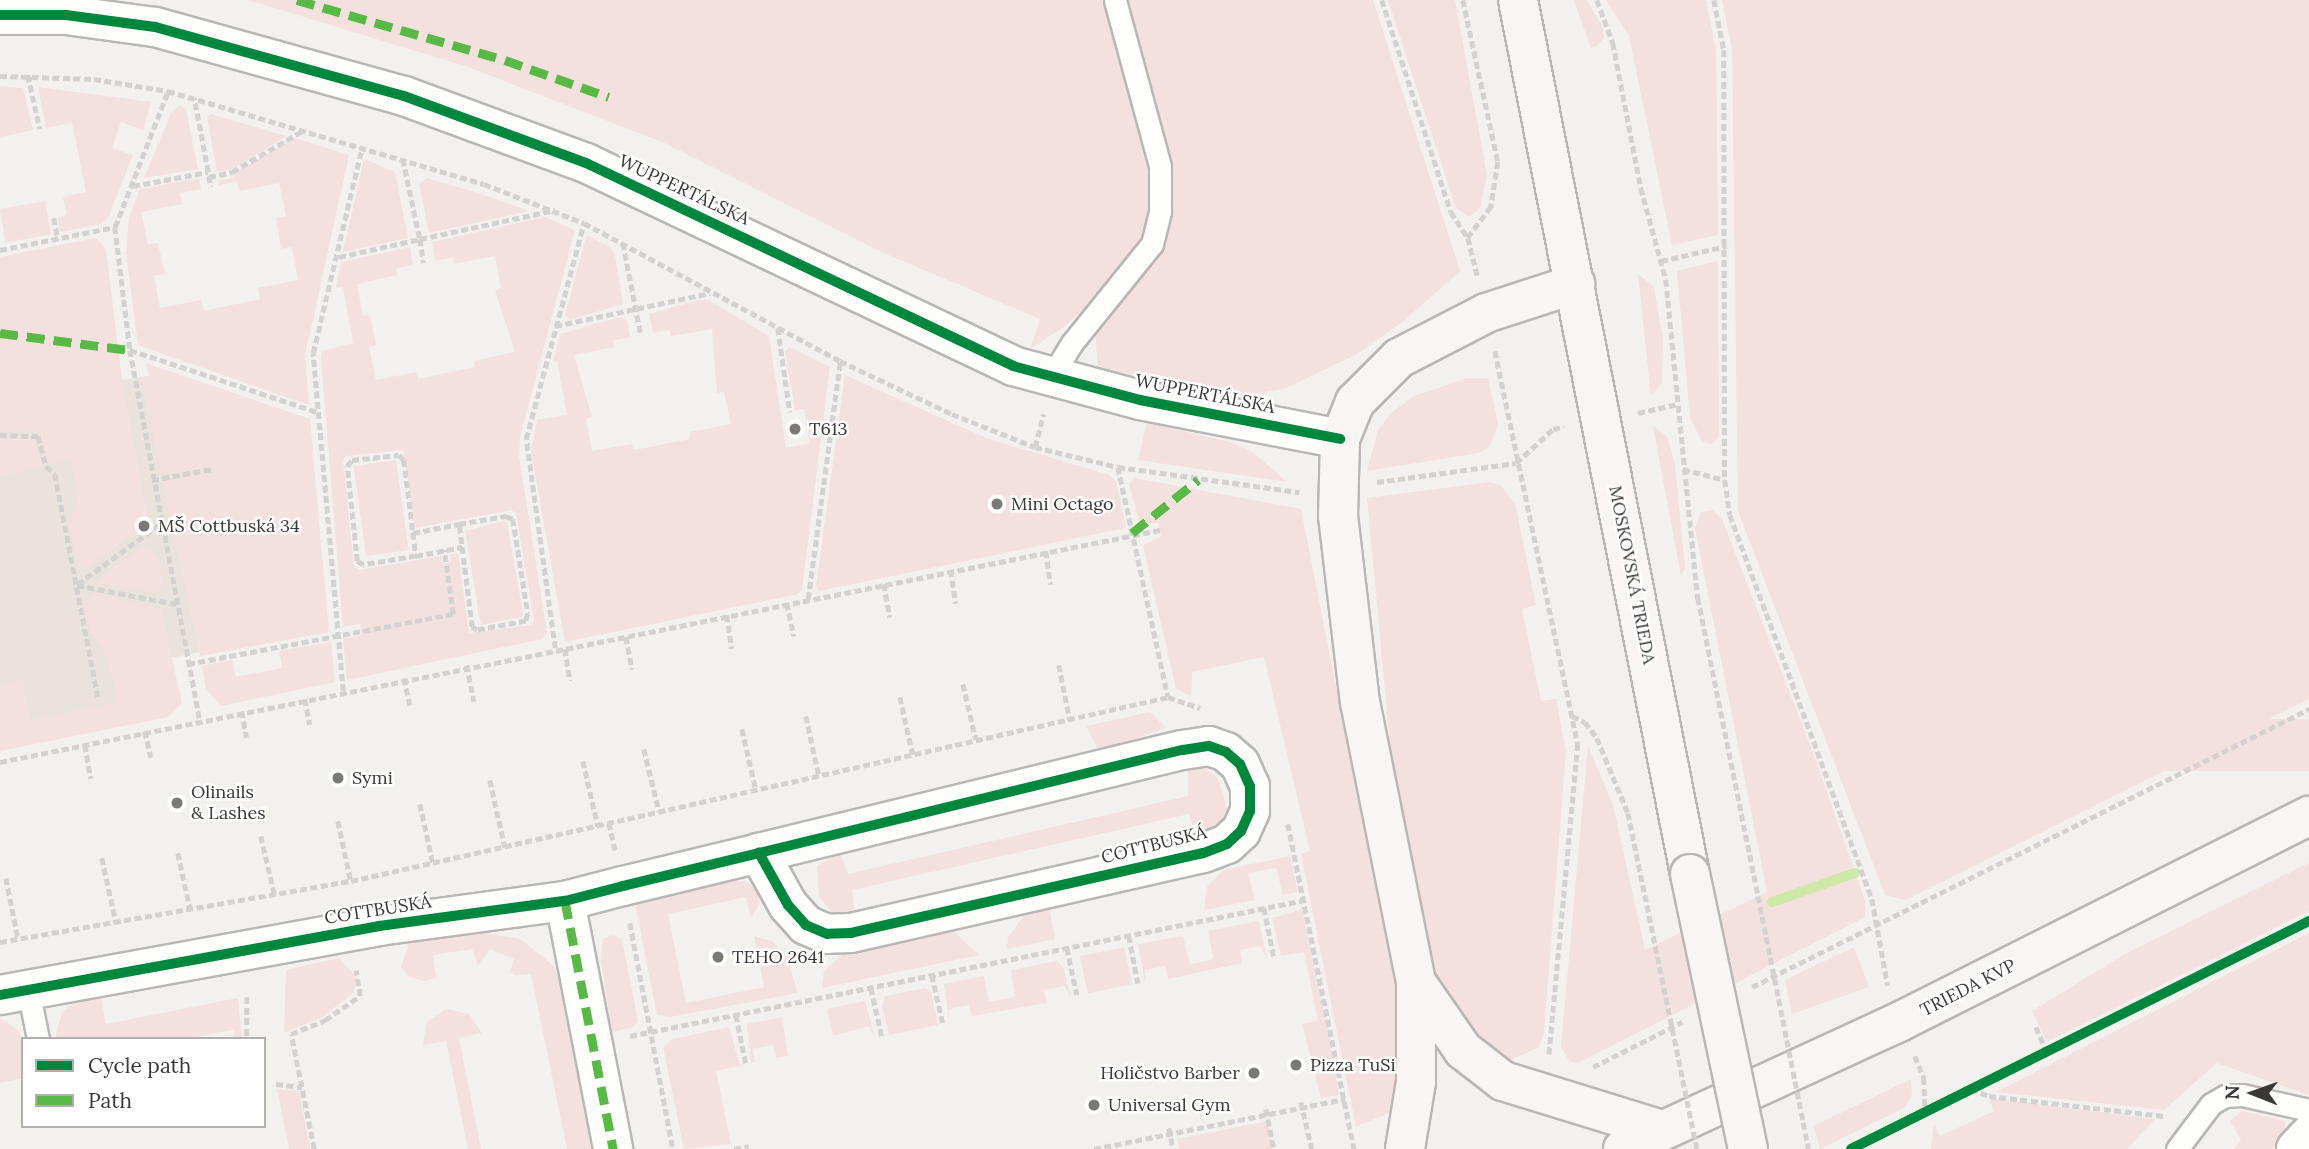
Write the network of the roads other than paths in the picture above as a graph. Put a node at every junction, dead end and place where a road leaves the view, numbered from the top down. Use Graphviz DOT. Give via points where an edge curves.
graph roads {
  1 [pos="1115,0"];
  2 [pos="1518,0"];
  3 [pos="0,15"];
  4 [pos="1575,284"];
  5 [pos="1052,376"];
  6 [pos="1340,439"];
  7 [pos="2309,816"];
  8 [pos="760,853"];
  9 [pos="565,901"];
  10 [pos="1416,982"];
  11 [pos="14,992"];
  12 [pos="37,1037"];
  13 [pos="2309,1110"];
  14 [pos="1662,1130"];
  15 [pos="1408,1132"];
  16 [pos="2309,1135"];
  17 [pos="613,1149"];
  18 [pos="1623,1149"];
  19 [pos="1748,1149"];
  20 [pos="2177,1149"];
  21 [pos="2296,1149"];
  1 -- 5 [label="lane" via="1160,166 1160,211 1152,244 1072,343"];
  2 -- 4 [label="street, MOSKOVSKÁ TRIEDA"];
  3 -- 5 [label="street, WUPPERTÁLSKA" via="66,15 155,27 404,96 586,163 983,353"];
  4 -- 6 [label="street" via="1486,313 1399,358 1355,402"];
  4 -- 19 [label="street, MOSKOVSKÁ TRIEDA, bridge"];
  5 -- 6 [label="street, WUPPERTÁLSKA" via="1140,400"];
  6 -- 10 [label="street" via="1337,489 1360,703"];
  7 -- 14 [label="street, TRIEDA KVP" via="1901,1021"];
  8 -- 8 [label="street, COTTBUSKÁ" via="788,905 806,925 827,934 851,933 1203,853 1227,844 1241,831 1250,811 1250,786 1240,764 1209,746"];
  8 -- 9 [label="street, COTTBUSKÁ"];
  9 -- 11 [label="street, COTTBUSKÁ" via="379,926"];
  9 -- 17 [label="street"];
  10 -- 14 [label="street" via="1463,1050 1503,1082"];
  10 -- 15 [label="street"];
  11 -- 12 [label="lane"];
  13 -- 20 [label="lane" via="2242,1095 2225,1096 2211,1104"];
  14 -- 18 [label="street, TRIEDA KVP"];
  16 -- 21 [label="street"];
}
